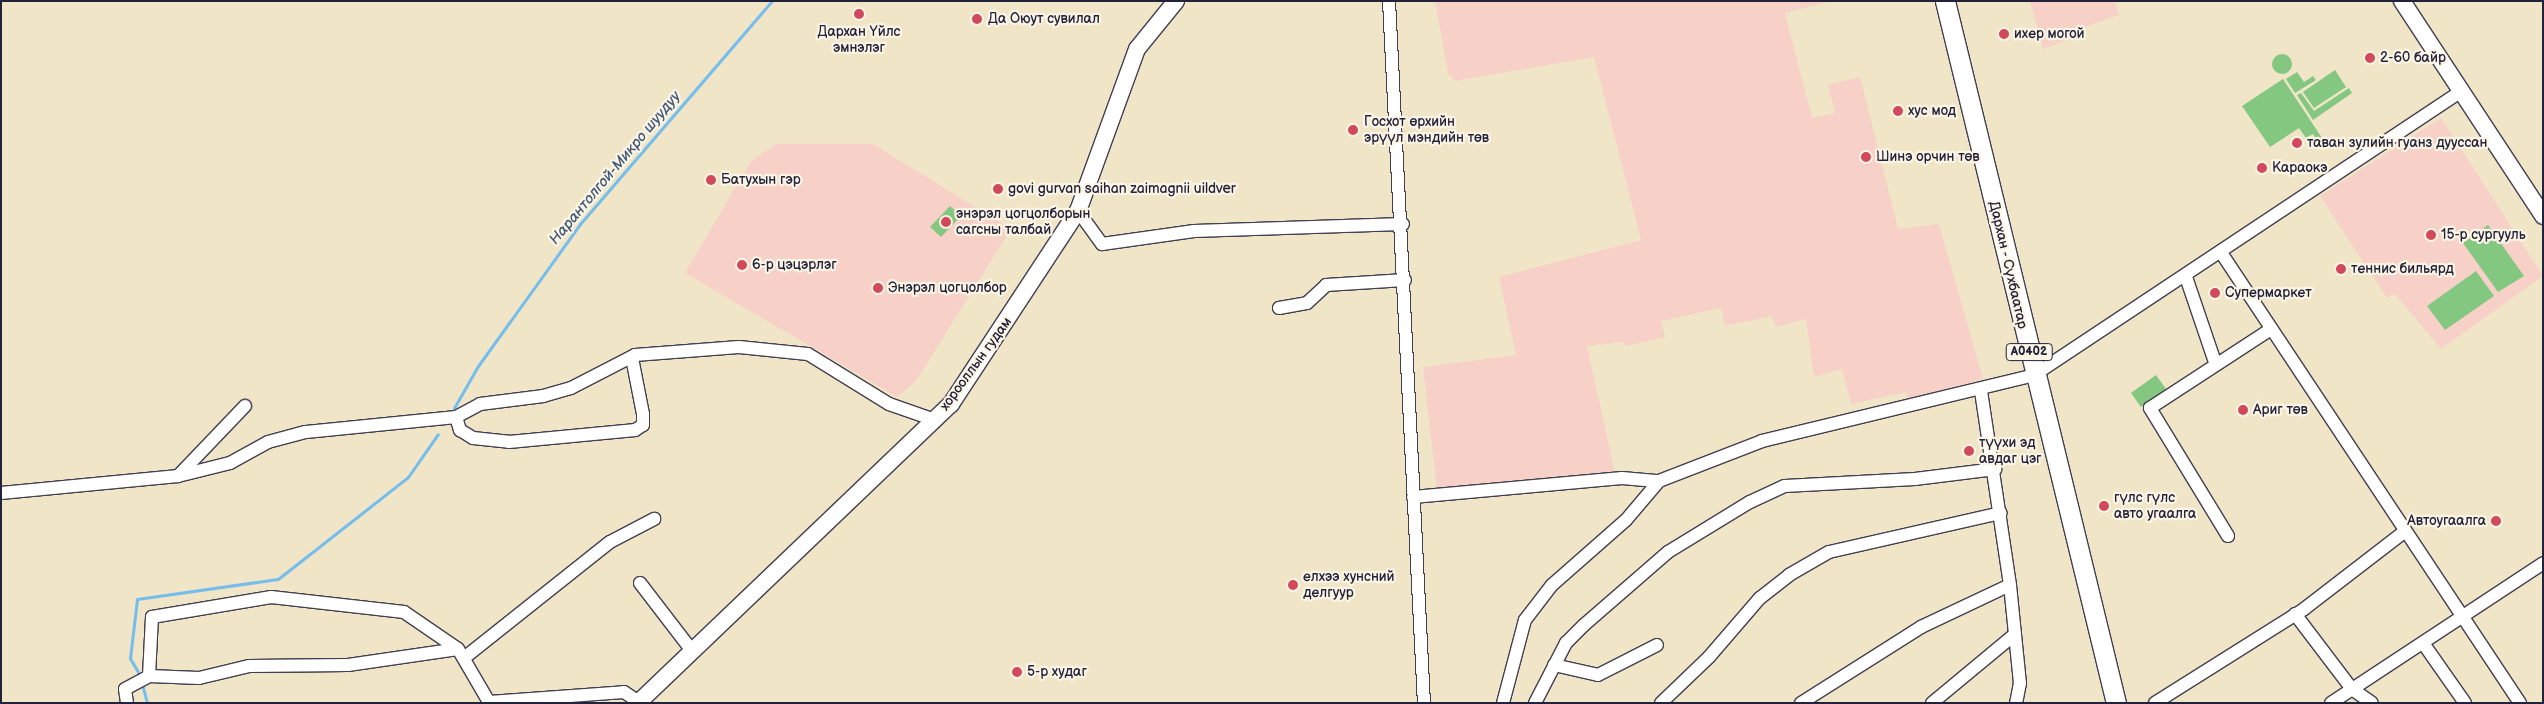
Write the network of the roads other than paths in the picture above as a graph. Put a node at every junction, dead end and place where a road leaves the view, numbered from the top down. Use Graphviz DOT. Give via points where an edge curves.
graph roads {
  1 [pos="1176,1"];
  2 [pos="1389,1"];
  3 [pos="1945,1"];
  4 [pos="2402,1"];
  5 [pos="2460,92"];
  6 [pos="1078,210"];
  7 [pos="2543,216"];
  8 [pos="1404,224"];
  9 [pos="2222,254"];
  10 [pos="2186,277"];
  11 [pos="1405,280"];
  12 [pos="1279,308"];
  13 [pos="2271,329"];
  14 [pos="632,358"];
  15 [pos="2215,362"];
  16 [pos="2034,375"];
  17 [pos="1981,390"];
  18 [pos="244,406"];
  19 [pos="456,417"];
  20 [pos="935,420"];
  21 [pos="1995,469"];
  22 [pos="178,476"];
  23 [pos="1659,481"];
  24 [pos="1,493"];
  25 [pos="1413,497"];
  26 [pos="2001,513"];
  27 [pos="654,519"];
  28 [pos="2404,532"];
  29 [pos="2228,536"];
  30 [pos="2543,563"];
  31 [pos="640,583"];
  32 [pos="2010,585"];
  33 [pos="2295,614"];
  34 [pos="2463,616"];
  35 [pos="2015,634"];
  36 [pos="2423,643"];
  37 [pos="1657,645"];
  38 [pos="693,652"];
  39 [pos="461,653"];
  40 [pos="1554,665"];
  41 [pos="149,676"];
  42 [pos="2352,689"];
  43 [pos="642,701"];
  44 [pos="489,702"];
  45 [pos="127,703"];
  46 [pos="1424,703"];
  47 [pos="1503,703"];
  48 [pos="1535,703"];
  49 [pos="1661,703"];
  50 [pos="1801,703"];
  51 [pos="1932,703"];
  52 [pos="2016,703"];
  53 [pos="2116,703"];
  54 [pos="2155,703"];
  55 [pos="2331,703"];
  56 [pos="2372,703"];
  57 [pos="2465,703"];
  58 [pos="2520,703"];
  1 -- 6 [label="main road, хорооллын гудам" via="1137,49"];
  2 -- 8 [label="street"];
  3 -- 16 [label="highway, Дархан - Сүхбаатар / A0402"];
  4 -- 5 [label="main road"];
  5 -- 7 [label="main road"];
  5 -- 9 [label="street"];
  6 -- 8 [label="street" via="1102,244 1194,231"];
  6 -- 20 [label="main road, хорооллын гудам" via="969,379"];
  8 -- 11 [label="street"];
  9 -- 10 [label="street"];
  9 -- 13 [label="street"];
  10 -- 15 [label="street"];
  10 -- 16 [label="street"];
  11 -- 12 [label="street" via="1326,285 1307,303"];
  11 -- 25 [label="street"];
  13 -- 15 [label="street"];
  13 -- 28 [label="street"];
  14 -- 19 [label="street" via="571,388 480,404"];
  14 -- 19 [label="street" via="643,414 643,425 635,430 509,442 473,438 460,430"];
  14 -- 20 [label="street" via="739,347 808,354 889,404"];
  15 -- 29 [label="street" via="2150,408"];
  16 -- 17 [label="street"];
  16 -- 53 [label="highway, Дархан - Сүхбаатар / A0402"];
  17 -- 21 [label="street"];
  17 -- 23 [label="street" via="1762,441"];
  18 -- 22 [label="street"];
  19 -- 22 [label="street" via="306,432 268,442 230,463"];
  20 -- 38 [label="main road, хорооллын гудам"];
  21 -- 26 [label="street"];
  21 -- 40 [label="street" via="1852,484 1785,486 1668,552 1566,643"];
  22 -- 24 [label="street"];
  23 -- 25 [label="street" via="1622,478"];
  23 -- 47 [label="street" via="1626,520 1552,585 1525,620"];
  25 -- 46 [label="street"];
  26 -- 32 [label="street"];
  26 -- 49 [label="street" via="1829,552 1789,575 1760,598"];
  27 -- 39 [label="street" via="610,542"];
  28 -- 33 [label="street"];
  28 -- 34 [label="street"];
  30 -- 34 [label="street"];
  31 -- 38 [label="street"];
  32 -- 35 [label="street"];
  32 -- 50 [label="street" via="1921,627"];
  33 -- 42 [label="street"];
  33 -- 54 [label="street"];
  34 -- 36 [label="street"];
  34 -- 58 [label="street"];
  35 -- 51 [label="street"];
  35 -- 52 [label="street" via="2020,683"];
  36 -- 42 [label="street"];
  36 -- 57 [label="street"];
  37 -- 40 [label="street" via="1598,676"];
  38 -- 43 [label="main road, хорооллын гудам"];
  39 -- 41 [label="street" via="348,665 250,666 199,678"];
  39 -- 41 [label="street" via="404,612 271,597 152,617"];
  39 -- 44 [label="street"];
  40 -- 48 [label="street"];
  41 -- 45 [label="street" via="125,689"];
  42 -- 55 [label="street"];
  42 -- 56 [label="street"];
  43 -- 44 [label="street" via="624,692"];
}
